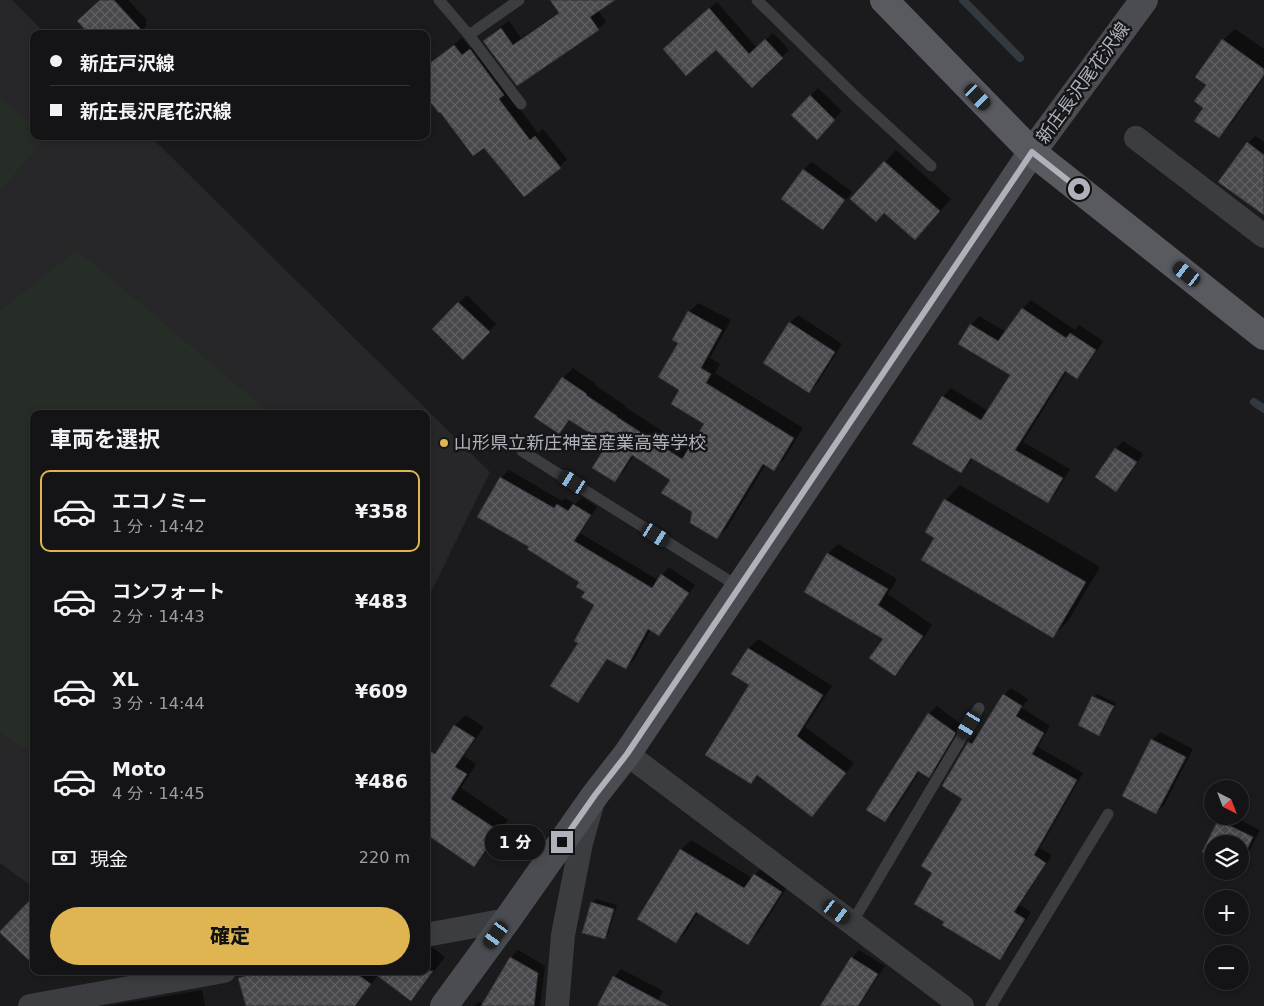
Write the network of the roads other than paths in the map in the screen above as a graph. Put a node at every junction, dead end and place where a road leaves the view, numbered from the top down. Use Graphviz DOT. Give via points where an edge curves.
graph roads {
  1 [pos="439,0"];
  2 [pos="518,0"];
  3 [pos="757,0"];
  4 [pos="884,0"];
  5 [pos="1144,0"];
  6 [pos="470,35"];
  7 [pos="522,104"];
  8 [pos="1136,138"];
  9 [pos="1032,152"];
  10 [pos="931,166"];
  11 [pos="1264,236"];
  12 [pos="1264,336"];
  13 [pos="522,451"];
  14 [pos="740,587"];
  15 [pos="979,708"];
  16 [pos="627,754"];
  17 [pos="595,795"];
  18 [pos="1108,814"];
  19 [pos="507,920"];
  20 [pos="852,923"];
  21 [pos="430,934"];
  22 [pos="202,975"];
  23 [pos="30,1006"];
  24 [pos="444,1006"];
  25 [pos="556,1006"];
  26 [pos="962,1006"];
  27 [pos="990,1006"];
  1 -- 6 [label="lane"];
  2 -- 6 [label="lane"];
  3 -- 10 [label="lane"];
  4 -- 9 [label="main road"];
  5 -- 9 [label="main road, 新庄長沢尾花沢線"];
  6 -- 7 [label="lane"];
  8 -- 11 [label="street"];
  9 -- 12 [label="main road"];
  9 -- 14 [label="main road, 新庄長沢尾花沢線"];
  13 -- 14 [label="lane"];
  14 -- 16 [label="main road, 新庄長沢尾花沢線"];
  15 -- 20 [label="lane"];
  16 -- 17 [label="main road, 新庄長沢尾花沢線"];
  16 -- 20 [label="street"];
  17 -- 19 [label="main road, 新庄長沢尾花沢線"];
  17 -- 25 [label="street" via="581,843 563,934"];
  18 -- 27 [label="lane"];
  19 -- 21 [label="street"];
  19 -- 24 [label="main road, 新庄長沢尾花沢線"];
  20 -- 26 [label="street"];
  22 -- 23 [label="street"];
}
